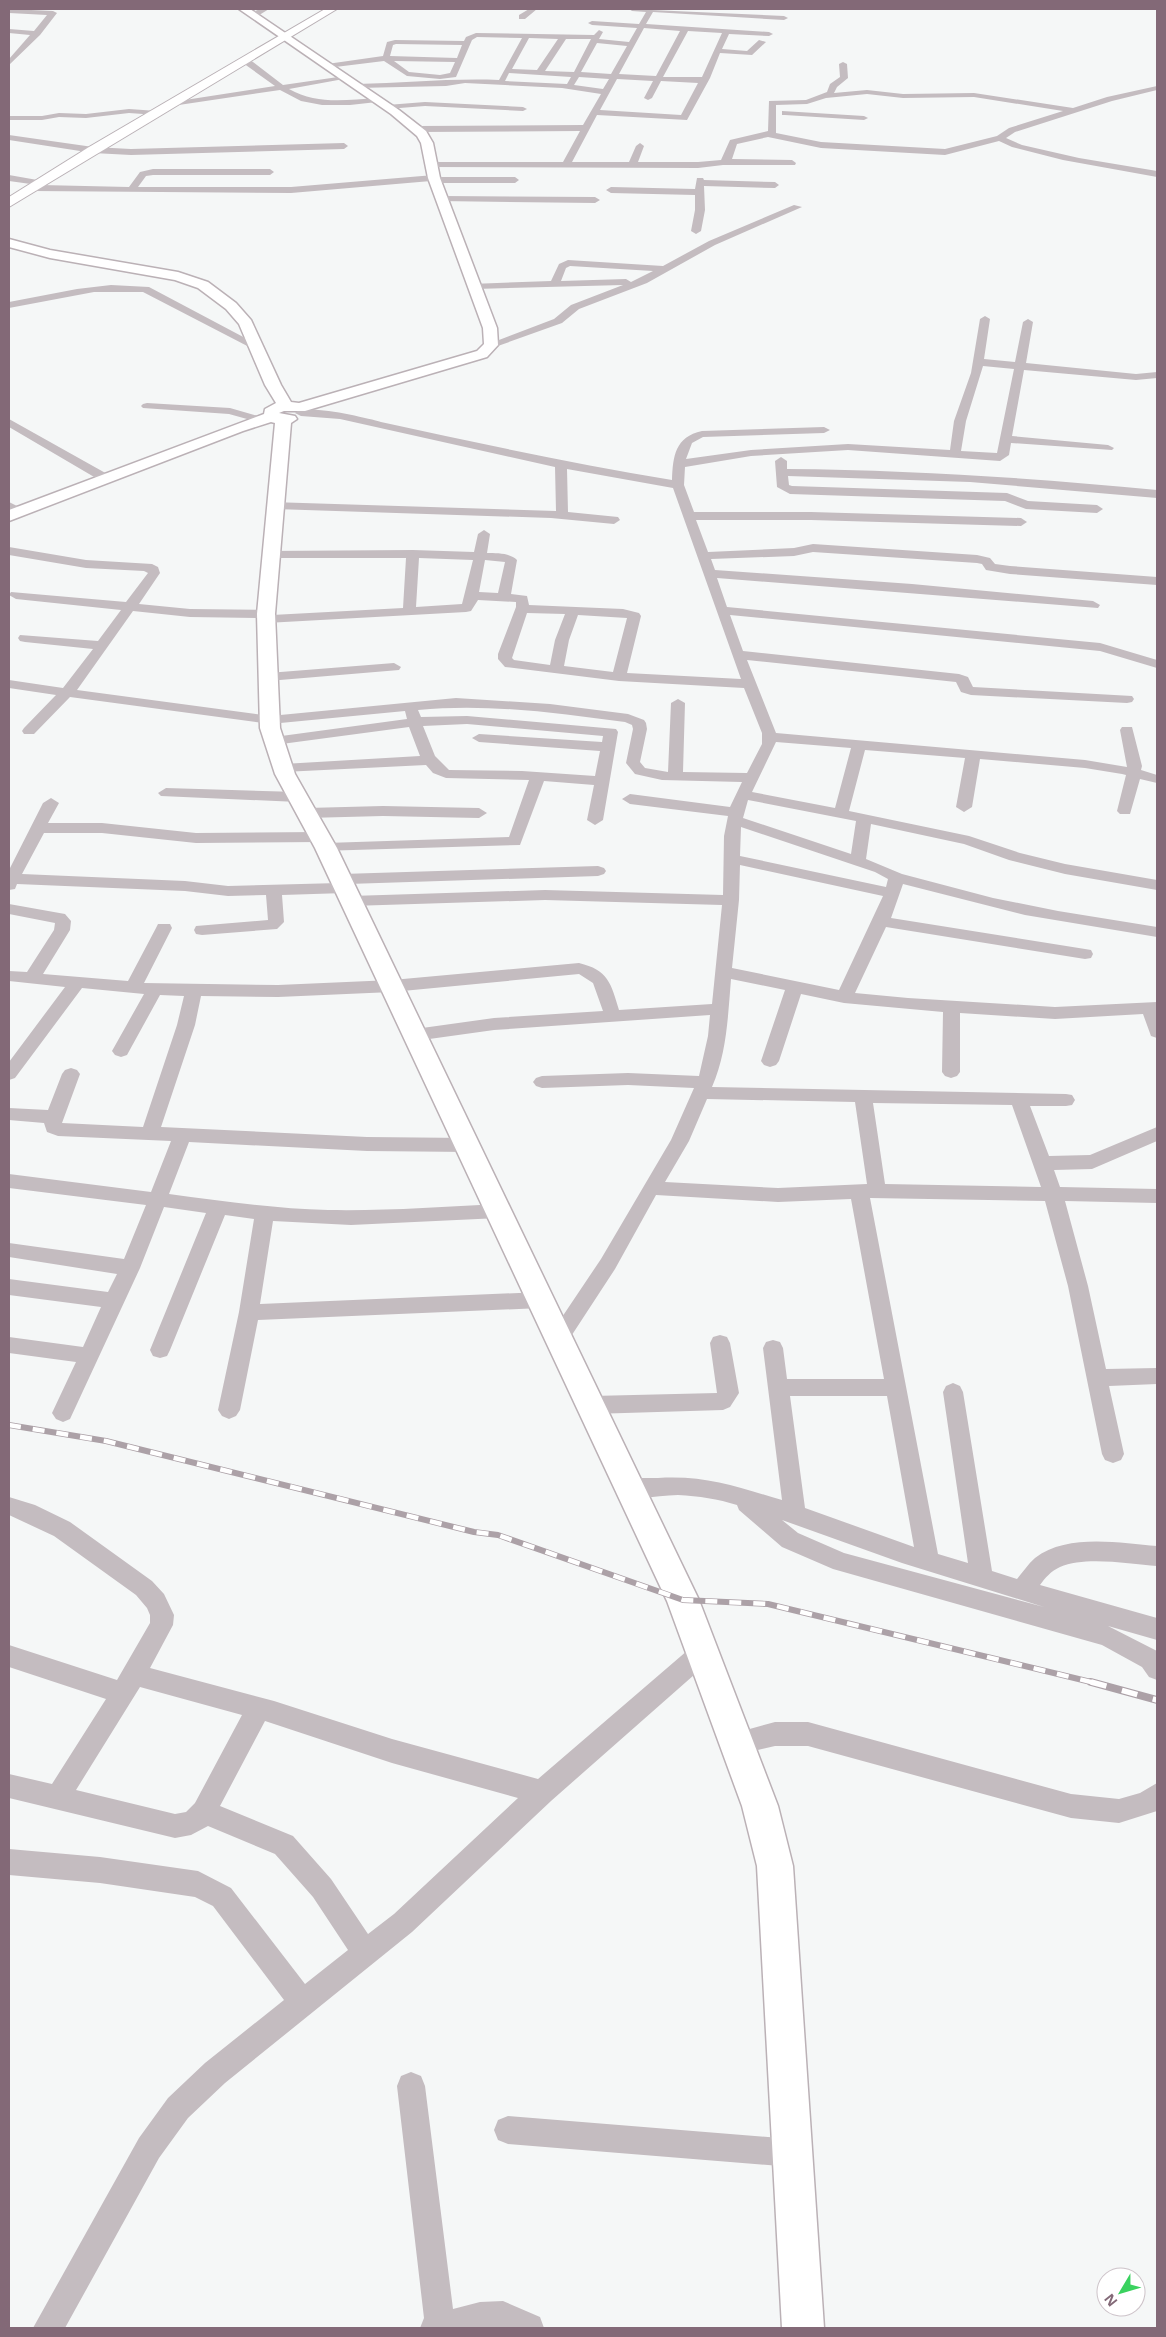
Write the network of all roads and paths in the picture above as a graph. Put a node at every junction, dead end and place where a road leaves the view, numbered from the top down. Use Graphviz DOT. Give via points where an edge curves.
graph roads {
  1 [pos="265,9"];
  2 [pos="332,9"];
  3 [pos="533,9"];
  4 [pos="632,9"];
  5 [pos="650,10"];
  6 [pos="9,11"];
  7 [pos="694,11"];
  8 [pos="248,12"];
  9 [pos="712,13"];
  10 [pos="522,17"];
  11 [pos="37,21"];
  12 [pos="47,21"];
  13 [pos="755,21"];
  14 [pos="592,23"];
  15 [pos="687,25"];
  16 [pos="641,26"];
  17 [pos="707,30"];
  18 [pos="728,31"];
  19 [pos="9,32"];
  20 [pos="747,32"];
  21 [pos="37,33"];
  22 [pos="769,34"];
  23 [pos="527,35"];
  24 [pos="564,36"];
  25 [pos="285,37"];
  26 [pos="596,37"];
  27 [pos="762,42"];
  28 [pos="467,43"];
  29 [pos="632,44"];
  30 [pos="717,51"];
  31 [pos="386,58"];
  32 [pos="460,60"];
  33 [pos="246,61"];
  34 [pos="9,63"];
  35 [pos="843,64"];
  36 [pos="327,66"];
  37 [pos="507,71"];
  38 [pos="540,72"];
  39 [pos="576,74"];
  40 [pos="615,76"];
  41 [pos="345,78"];
  42 [pos="658,79"];
  43 [pos="703,81"];
  44 [pos="500,83"];
  45 [pos="284,87"];
  46 [pos="568,87"];
  47 [pos="1157,88"];
  48 [pos="461,92"];
  49 [pos="607,92"];
  50 [pos="372,96"];
  51 [pos="828,96"];
  52 [pos="648,98"];
  53 [pos="172,104"];
  54 [pos="523,109"];
  55 [pos="1076,110"];
  56 [pos="594,112"];
  57 [pos="771,112"];
  58 [pos="157,113"];
  59 [pos="9,118"];
  60 [pos="864,118"];
  61 [pos="532,119"];
  62 [pos="542,119"];
  63 [pos="411,122"];
  64 [pos="584,128"];
  65 [pos="768,134"];
  66 [pos="9,137"];
  67 [pos="865,138"];
  68 [pos="1001,139"];
  69 [pos="344,146"];
  70 [pos="640,146"];
  71 [pos="828,146"];
  72 [pos="93,150"];
  73 [pos="203,162"];
  74 [pos="723,162"];
  75 [pos="792,163"];
  76 [pos="430,164"];
  77 [pos="566,164"];
  78 [pos="632,165"];
  79 [pos="698,165"];
  80 [pos="270,172"];
  81 [pos="1157,174"];
  82 [pos="9,178"];
  83 [pos="435,179"];
  84 [pos="516,180"];
  85 [pos="775,185"];
  86 [pos="34,188"];
  87 [pos="700,188"];
  88 [pos="9,189"];
  89 [pos="132,190"];
  90 [pos="611,190"];
  91 [pos="442,199"];
  92 [pos="595,200"];
  93 [pos="9,203"];
  94 [pos="797,208"];
  95 [pos="696,230"];
  96 [pos="9,243"];
  97 [pos="666,269"];
  98 [pos="643,281"];
  99 [pos="555,284"];
  100 [pos="475,286"];
  101 [pos="9,305"];
  102 [pos="985,319"];
  103 [pos="1028,322"];
  104 [pos="491,345"];
  105 [pos="258,348"];
  106 [pos="978,362"];
  107 [pos="1020,366"];
  108 [pos="1157,375"];
  109 [pos="147,406"];
  110 [pos="283,414"];
  111 [pos="9,422"];
  112 [pos="824,430"];
  113 [pos="1006,439"];
  114 [pos="1108,448"];
  115 [pos="781,450"];
  116 [pos="955,454"];
  117 [pos="679,464"];
  118 [pos="561,465"];
  119 [pos="782,472"];
  120 [pos="105,478"];
  121 [pos="678,484"];
  122 [pos="1157,494"];
  123 [pos="274,505"];
  124 [pos="1097,509"];
  125 [pos="13,511"];
  126 [pos="562,515"];
  127 [pos="688,516"];
  128 [pos="614,520"];
  129 [pos="1021,522"];
  130 [pos="484,534"];
  131 [pos="9,551"];
  132 [pos="270,554"];
  133 [pos="413,554"];
  134 [pos="479,556"];
  135 [pos="703,556"];
  136 [pos="710,574"];
  137 [pos="1157,581"];
  138 [pos="16,594"];
  139 [pos="472,596"];
  140 [pos="504,596"];
  141 [pos="1093,605"];
  142 [pos="132,606"];
  143 [pos="523,607"];
  144 [pos="722,610"];
  145 [pos="573,611"];
  146 [pos="409,612"];
  147 [pos="266,616"];
  148 [pos="25,638"];
  149 [pos="103,646"];
  150 [pos="738,656"];
  151 [pos="1157,664"];
  152 [pos="394,667"];
  153 [pos="556,670"];
  154 [pos="268,677"];
  155 [pos="620,677"];
  156 [pos="9,684"];
  157 [pos="748,684"];
  158 [pos="66,693"];
  159 [pos="1127,699"];
  160 [pos="678,703"];
  161 [pos="409,706"];
  162 [pos="613,716"];
  163 [pos="416,722"];
  164 [pos="272,730"];
  165 [pos="1127,730"];
  166 [pos="29,731"];
  167 [pos="611,732"];
  168 [pos="769,737"];
  169 [pos="479,738"];
  170 [pos="859,746"];
  171 [pos="608,747"];
  172 [pos="973,756"];
  173 [pos="429,760"];
  174 [pos="283,768"];
  175 [pos="1134,773"];
  176 [pos="538,776"];
  177 [pos="675,776"];
  178 [pos="752,778"];
  179 [pos="1157,779"];
  180 [pos="603,781"];
  181 [pos="166,793"];
  182 [pos="744,796"];
  183 [pos="630,799"];
  184 [pos="51,803"];
  185 [pos="964,807"];
  186 [pos="1125,811"];
  187 [pos="479,813"];
  188 [pos="841,814"];
  189 [pos="736,816"];
  190 [pos="864,818"];
  191 [pos="596,820"];
  192 [pos="313,824"];
  193 [pos="38,828"];
  194 [pos="732,859"];
  195 [pos="858,861"];
  196 [pos="598,872"];
  197 [pos="11,882"];
  198 [pos="894,885"];
  199 [pos="1157,885"];
  200 [pos="346,889"];
  201 [pos="274,890"];
  202 [pos="730,900"];
  203 [pos="9,910"];
  204 [pos="880,921"];
  205 [pos="164,928"];
  206 [pos="202,930"];
  207 [pos="1157,932"];
  208 [pos="1085,954"];
  209 [pos="723,972"];
  210 [pos="9,976"];
  211 [pos="32,978"];
  212 [pos="78,982"];
  213 [pos="392,986"];
  214 [pos="133,987"];
  215 [pos="794,988"];
  216 [pos="155,990"];
  217 [pos="194,991"];
  218 [pos="844,997"];
  219 [pos="952,1006"];
  220 [pos="1154,1008"];
  221 [pos="719,1009"];
  222 [pos="613,1017"];
  223 [pos="1157,1032"];
  224 [pos="415,1035"];
  225 [pos="121,1051"];
  226 [pos="770,1061"];
  227 [pos="951,1072"];
  228 [pos="9,1074"];
  229 [pos="71,1074"];
  230 [pos="542,1082"];
  231 [pos="703,1088"];
  232 [pos="863,1098"];
  233 [pos="1019,1100"];
  234 [pos="1066,1100"];
  235 [pos="9,1114"];
  236 [pos="55,1117"];
  237 [pos="150,1132"];
  238 [pos="1157,1134"];
  239 [pos="183,1135"];
  240 [pos="468,1145"];
  241 [pos="1042,1163"];
  242 [pos="9,1181"];
  243 [pos="651,1188"];
  244 [pos="868,1192"];
  245 [pos="1053,1194"];
  246 [pos="1156,1199"];
  247 [pos="157,1201"];
  248 [pos="218,1208"];
  249 [pos="499,1211"];
  250 [pos="265,1213"];
  251 [pos="9,1250"];
  252 [pos="130,1268"];
  253 [pos="9,1287"];
  254 [pos="541,1300"];
  255 [pos="114,1301"];
  256 [pos="249,1312"];
  257 [pos="559,1338"];
  258 [pos="720,1343"];
  259 [pos="9,1345"];
  260 [pos="773,1348"];
  261 [pos="160,1350"];
  262 [pos="89,1356"];
  263 [pos="1157,1376"];
  264 [pos="1097,1378"];
  265 [pos="779,1387"];
  266 [pos="896,1388"];
  267 [pos="953,1392"];
  268 [pos="592,1405"];
  269 [pos="230,1410"];
  270 [pos="63,1413"];
  271 [pos="1113,1454"];
  272 [pos="630,1488"];
  273 [pos="742,1499"];
  274 [pos="9,1506"];
  275 [pos="794,1514"];
  276 [pos="1157,1556"];
  277 [pos="928,1561"];
  278 [pos="982,1578"];
  279 [pos="1022,1590"];
  280 [pos="1157,1629"];
  281 [pos="704,1652"];
  282 [pos="9,1656"];
  283 [pos="1157,1669"];
  284 [pos="129,1684"];
  285 [pos="259,1708"];
  286 [pos="737,1743"];
  287 [pos="9,1786"];
  288 [pos="542,1792"];
  289 [pos="1157,1795"];
  290 [pos="58,1797"];
  291 [pos="204,1812"];
  292 [pos="9,1862"];
  293 [pos="365,1953"];
  294 [pos="303,2003"];
  295 [pos="411,2086"];
  296 [pos="508,2130"];
  297 [pos="792,2153"];
  298 [pos="48,2328"];
  299 [pos="437,2328"];
  300 [pos="529,2328"];
  301 [pos="802,2328"];
  1 -- 8 [label="street"];
  2 -- 25 [label="main road"];
  3 -- 10 [label="street"];
  4 -- 5 [label="street"];
  5 -- 7 [label="street"];
  5 -- 16 [label="street"];
  6 -- 12 [label="street" via="53,13"];
  7 -- 9 [label="street"];
  7 -- 15 [label="street"];
  8 -- 25 [label="street"];
  9 -- 13 [label="street"];
  9 -- 13 [label="street" via="783,18"];
  9 -- 17 [label="street"];
  11 -- 12 [label="street"];
  12 -- 21 [label="street"];
  13 -- 20 [label="street"];
  14 -- 16 [label="street"];
  15 -- 16 [label="street"];
  15 -- 17 [label="street"];
  15 -- 42 [label="street"];
  16 -- 29 [label="street"];
  17 -- 18 [label="street"];
  18 -- 20 [label="street"];
  18 -- 30 [label="street"];
  19 -- 21 [label="street"];
  20 -- 22 [label="street"];
  21 -- 34 [label="street"];
  23 -- 24 [label="street"];
  23 -- 28 [label="street" via="476,35"];
  23 -- 37 [label="street"];
  24 -- 26 [label="street"];
  24 -- 38 [label="street"];
  25 -- 33 [label="main road"];
  25 -- 36 [label="street"];
  26 -- 29 [label="street"];
  26 -- 39 [label="street"];
  27 -- 30 [label="street" via="749,53"];
  28 -- 31 [label="street" via="395,42 390,44"];
  28 -- 32 [label="street"];
  29 -- 40 [label="street"];
  30 -- 43 [label="street"];
  31 -- 32 [label="street"];
  31 -- 32 [label="street" via="407,74 440,77 453,75"];
  31 -- 36 [label="street"];
  33 -- 45 [label="street"];
  33 -- 53 [label="main road"];
  35 -- 51 [label="street" via="844,78 833,86"];
  36 -- 41 [label="street"];
  37 -- 38 [label="street"];
  37 -- 44 [label="street"];
  38 -- 39 [label="street"];
  39 -- 40 [label="street"];
  39 -- 46 [label="street"];
  40 -- 42 [label="street"];
  40 -- 49 [label="street"];
  41 -- 45 [label="street"];
  41 -- 50 [label="street"];
  42 -- 43 [label="street"];
  42 -- 52 [label="street"];
  43 -- 56 [label="street" via="684,118"];
  44 -- 46 [label="street"];
  44 -- 50 [label="street" via="465,81"];
  45 -- 50 [label="street" via="299,97 324,103"];
  45 -- 53 [label="street"];
  46 -- 49 [label="street"];
  47 -- 55 [label="street"];
  48 -- 50 [label="street"];
  49 -- 56 [label="street"];
  50 -- 54 [label="street" via="418,104"];
  50 -- 63 [label="street"];
  51 -- 55 [label="street" via="867,92 903,96 979,95"];
  51 -- 57 [label="street" via="808,102 775,102 770,104"];
  53 -- 58 [label="main road"];
  55 -- 68 [label="street" via="1012,130"];
  56 -- 64 [label="street"];
  57 -- 60 [label="street"];
  57 -- 65 [label="street" via="773,131"];
  58 -- 59 [label="street" via="129,111"];
  58 -- 72 [label="main road"];
  61 -- 62 [label="street"];
  63 -- 64 [label="street"];
  63 -- 76 [label="street" via="427,143"];
  64 -- 77 [label="street"];
  65 -- 71 [label="street"];
  65 -- 74 [label="street" via="733,142 727,160"];
  66 -- 72 [label="street"];
  67 -- 71 [label="street"];
  68 -- 71 [label="street" via="944,152"];
  68 -- 81 [label="street" via="1075,161"];
  69 -- 73 [label="street"];
  70 -- 78 [label="street"];
  72 -- 73 [label="street"];
  72 -- 86 [label="main road"];
  73 -- 80 [label="street"];
  73 -- 89 [label="street" via="143,174"];
  74 -- 75 [label="street"];
  74 -- 79 [label="street"];
  76 -- 77 [label="street"];
  76 -- 83 [label="street"];
  77 -- 78 [label="street"];
  78 -- 79 [label="street"];
  79 -- 87 [label="street"];
  82 -- 86 [label="street"];
  83 -- 84 [label="street"];
  83 -- 89 [label="street" via="292,190"];
  83 -- 91 [label="street"];
  85 -- 87 [label="street"];
  86 -- 88 [label="street"];
  86 -- 89 [label="street"];
  86 -- 93 [label="main road"];
  87 -- 90 [label="street"];
  87 -- 95 [label="street"];
  91 -- 92 [label="street"];
  91 -- 100 [label="street"];
  94 -- 97 [label="street" via="712,243"];
  96 -- 105 [label="street" via="197,281 231,306 246,323"];
  97 -- 98 [label="street"];
  97 -- 99 [label="street" via="568,263 562,266"];
  98 -- 99 [label="street"];
  98 -- 104 [label="street" via="575,307 545,327"];
  99 -- 100 [label="street"];
  100 -- 104 [label="street" via="490,328"];
  101 -- 105 [label="street" via="102,288 145,289"];
  102 -- 106 [label="street"];
  103 -- 107 [label="street"];
  104 -- 110 [label="street" via="482,354"];
  105 -- 110 [label="street"];
  106 -- 107 [label="street"];
  106 -- 116 [label="street" via="960,420"];
  107 -- 108 [label="street" via="1136,377"];
  107 -- 113 [label="street"];
  109 -- 110 [label="street"];
  110 -- 118 [label="street" via="340,416"];
  110 -- 120 [label="street"];
  110 -- 123 [label="street"];
  111 -- 120 [label="street"];
  112 -- 117 [label="street" via="695,435 686,441"];
  113 -- 114 [label="street"];
  113 -- 116 [label="street" via="1000,457"];
  115 -- 116 [label="street" via="848,447"];
  115 -- 117 [label="street"];
  115 -- 119 [label="street"];
  117 -- 121 [label="street"];
  118 -- 121 [label="street"];
  118 -- 126 [label="street"];
  119 -- 122 [label="street" via="915,474 1091,486"];
  119 -- 124 [label="street" via="783,487 790,490 1007,497 1026,505"];
  120 -- 125 [label="street"];
  121 -- 127 [label="street"];
  123 -- 126 [label="street"];
  123 -- 132 [label="street"];
  126 -- 128 [label="street"];
  127 -- 129 [label="street"];
  127 -- 135 [label="street"];
  130 -- 134 [label="street"];
  131 -- 142 [label="street" via="86,564 139,566 153,570 154,574"];
  132 -- 133 [label="street"];
  132 -- 147 [label="street"];
  133 -- 134 [label="street"];
  133 -- 146 [label="street"];
  134 -- 139 [label="street"];
  134 -- 140 [label="street" via="511,560"];
  135 -- 136 [label="street"];
  135 -- 137 [label="street" via="794,552 813,548 977,559 986,561 991,567 1010,570"];
  136 -- 141 [label="street"];
  136 -- 144 [label="street"];
  138 -- 142 [label="street"];
  139 -- 140 [label="street"];
  139 -- 146 [label="street" via="466,608"];
  140 -- 143 [label="street" via="522,599"];
  142 -- 147 [label="street" via="190,613"];
  142 -- 149 [label="street"];
  143 -- 145 [label="street"];
  143 -- 153 [label="street" via="505,658 510,664"];
  144 -- 150 [label="street"];
  144 -- 151 [label="street" via="1100,647"];
  145 -- 153 [label="street" via="562,640"];
  145 -- 155 [label="street" via="634,616"];
  146 -- 147 [label="street"];
  147 -- 154 [label="street"];
  148 -- 149 [label="street"];
  149 -- 158 [label="street"];
  150 -- 157 [label="street"];
  150 -- 159 [label="street" via="959,678 966,690 971,691"];
  152 -- 154 [label="street"];
  153 -- 155 [label="street"];
  154 -- 164 [label="street"];
  155 -- 157 [label="street"];
  156 -- 158 [label="street"];
  157 -- 168 [label="street"];
  158 -- 164 [label="street"];
  158 -- 166 [label="street"];
  160 -- 177 [label="street"];
  161 -- 162 [label="street" via="456,702 508,704"];
  161 -- 163 [label="street"];
  161 -- 164 [label="street"];
  162 -- 167 [label="street"];
  162 -- 177 [label="street" via="639,723 632,763 636,768 645,773"];
  163 -- 164 [label="street"];
  163 -- 167 [label="street" via="467,720"];
  163 -- 173 [label="street"];
  164 -- 174 [label="street"];
  165 -- 175 [label="street"];
  167 -- 171 [label="street"];
  168 -- 170 [label="street"];
  168 -- 178 [label="street" via="766,752"];
  169 -- 171 [label="street"];
  170 -- 172 [label="street"];
  170 -- 188 [label="street"];
  171 -- 180 [label="street"];
  172 -- 175 [label="street" via="1085,764"];
  172 -- 185 [label="street"];
  173 -- 174 [label="street"];
  173 -- 176 [label="street" via="438,771 446,774"];
  174 -- 192 [label="street"];
  175 -- 179 [label="street"];
  175 -- 186 [label="street"];
  176 -- 180 [label="street"];
  176 -- 192 [label="street" via="514,842"];
  177 -- 178 [label="street"];
  178 -- 182 [label="street"];
  180 -- 191 [label="street"];
  181 -- 192 [label="street"];
  182 -- 188 [label="street"];
  182 -- 189 [label="street"];
  183 -- 189 [label="street"];
  184 -- 193 [label="street"];
  187 -- 192 [label="street" via="383,811"];
  188 -- 190 [label="street"];
  189 -- 194 [label="street"];
  189 -- 195 [label="street"];
  190 -- 195 [label="street"];
  190 -- 199 [label="street" via="969,841 1065,869"];
  192 -- 193 [label="street" via="196,838 102,828"];
  192 -- 200 [label="street"];
  193 -- 197 [label="street"];
  194 -- 198 [label="street"];
  194 -- 202 [label="street"];
  195 -- 198 [label="street" via="881,869"];
  196 -- 200 [label="street"];
  197 -- 201 [label="street"];
  198 -- 204 [label="street"];
  198 -- 207 [label="street"];
  200 -- 201 [label="street"];
  200 -- 202 [label="street"];
  200 -- 213 [label="street"];
  201 -- 206 [label="street" via="276,922 271,925"];
  202 -- 209 [label="street"];
  203 -- 211 [label="street" via="63,921 62,930"];
  204 -- 208 [label="street"];
  204 -- 218 [label="street"];
  205 -- 214 [label="street"];
  209 -- 215 [label="street"];
  209 -- 221 [label="street"];
  210 -- 211 [label="street"];
  211 -- 212 [label="street"];
  212 -- 214 [label="street"];
  212 -- 228 [label="street"];
  213 -- 217 [label="street"];
  213 -- 222 [label="street" via="579,968 596,973"];
  213 -- 224 [label="street"];
  214 -- 216 [label="street"];
  215 -- 218 [label="street"];
  215 -- 226 [label="street"];
  216 -- 217 [label="street"];
  216 -- 225 [label="street"];
  217 -- 237 [label="street"];
  218 -- 219 [label="street"];
  219 -- 220 [label="street" via="1055,1013"];
  219 -- 227 [label="street"];
  220 -- 223 [label="street"];
  221 -- 222 [label="street"];
  221 -- 231 [label="street" via="717,1036"];
  222 -- 224 [label="street" via="494,1024"];
  224 -- 240 [label="street"];
  229 -- 236 [label="street"];
  230 -- 231 [label="street" via="638,1079"];
  231 -- 232 [label="street"];
  231 -- 243 [label="street" via="680,1141"];
  232 -- 233 [label="street"];
  232 -- 244 [label="street"];
  233 -- 234 [label="street"];
  233 -- 241 [label="street"];
  235 -- 236 [label="street"];
  236 -- 237 [label="street" via="53,1127 58,1129"];
  237 -- 239 [label="street"];
  238 -- 241 [label="street" via="1092,1162"];
  239 -- 240 [label="street" via="367,1144"];
  239 -- 247 [label="street"];
  240 -- 249 [label="street"];
  241 -- 245 [label="street"];
  242 -- 247 [label="street"];
  243 -- 244 [label="street" via="778,1195"];
  243 -- 257 [label="street" via="608,1264"];
  244 -- 245 [label="street"];
  244 -- 266 [label="street"];
  245 -- 246 [label="street"];
  245 -- 264 [label="street" via="1078,1286"];
  247 -- 248 [label="street"];
  247 -- 252 [label="street"];
  248 -- 250 [label="street"];
  248 -- 261 [label="street"];
  249 -- 250 [label="street" via="346,1218"];
  249 -- 254 [label="street"];
  250 -- 256 [label="street"];
  251 -- 252 [label="street"];
  252 -- 255 [label="street"];
  253 -- 255 [label="street"];
  254 -- 256 [label="street"];
  254 -- 257 [label="street"];
  255 -- 262 [label="street"];
  256 -- 269 [label="street"];
  257 -- 268 [label="street"];
  258 -- 268 [label="street" via="729,1393 724,1401"];
  259 -- 262 [label="street"];
  260 -- 265 [label="street"];
  262 -- 270 [label="street"];
  263 -- 264 [label="street"];
  264 -- 271 [label="street"];
  265 -- 266 [label="street"];
  265 -- 275 [label="street"];
  266 -- 277 [label="street"];
  267 -- 278 [label="street"];
  268 -- 272 [label="street"];
  272 -- 273 [label="street" via="678,1486 718,1490"];
  272 -- 281 [label="street"];
  273 -- 275 [label="street"];
  273 -- 283 [label="street" via="790,1540 841,1562 1107,1636 1150,1659"];
  274 -- 284 [label="street" via="62,1530 144,1588 156,1601 162,1615 161,1625"];
  275 -- 277 [label="street"];
  276 -- 279 [label="street" via="1079,1553 1062,1556 1046,1563"];
  277 -- 278 [label="street"];
  278 -- 279 [label="street"];
  279 -- 280 [label="street"];
  281 -- 286 [label="street"];
  281 -- 288 [label="street"];
  282 -- 284 [label="street"];
  284 -- 285 [label="street"];
  284 -- 290 [label="street"];
  285 -- 288 [label="street" via="392,1751"];
  285 -- 291 [label="street"];
  286 -- 289 [label="street" via="775,1734 808,1734 1070,1806 1119,1811 1147,1802"];
  286 -- 297 [label="street" via="760,1806 775,1866"];
  287 -- 290 [label="street"];
  288 -- 293 [label="street" via="403,1923"];
  290 -- 291 [label="street" via="175,1826 196,1822"];
  291 -- 293 [label="street" via="284,1845 322,1888"];
  292 -- 294 [label="street" via="100,1870 198,1884 222,1897"];
  293 -- 294 [label="street"];
  294 -- 298 [label="street" via="215,2073 178,2108 149,2148"];
  295 -- 299 [label="street"];
  296 -- 297 [label="street"];
  297 -- 301 [label="street"];
  299 -- 300 [label="street" via="480,2317 503,2316"];
}
